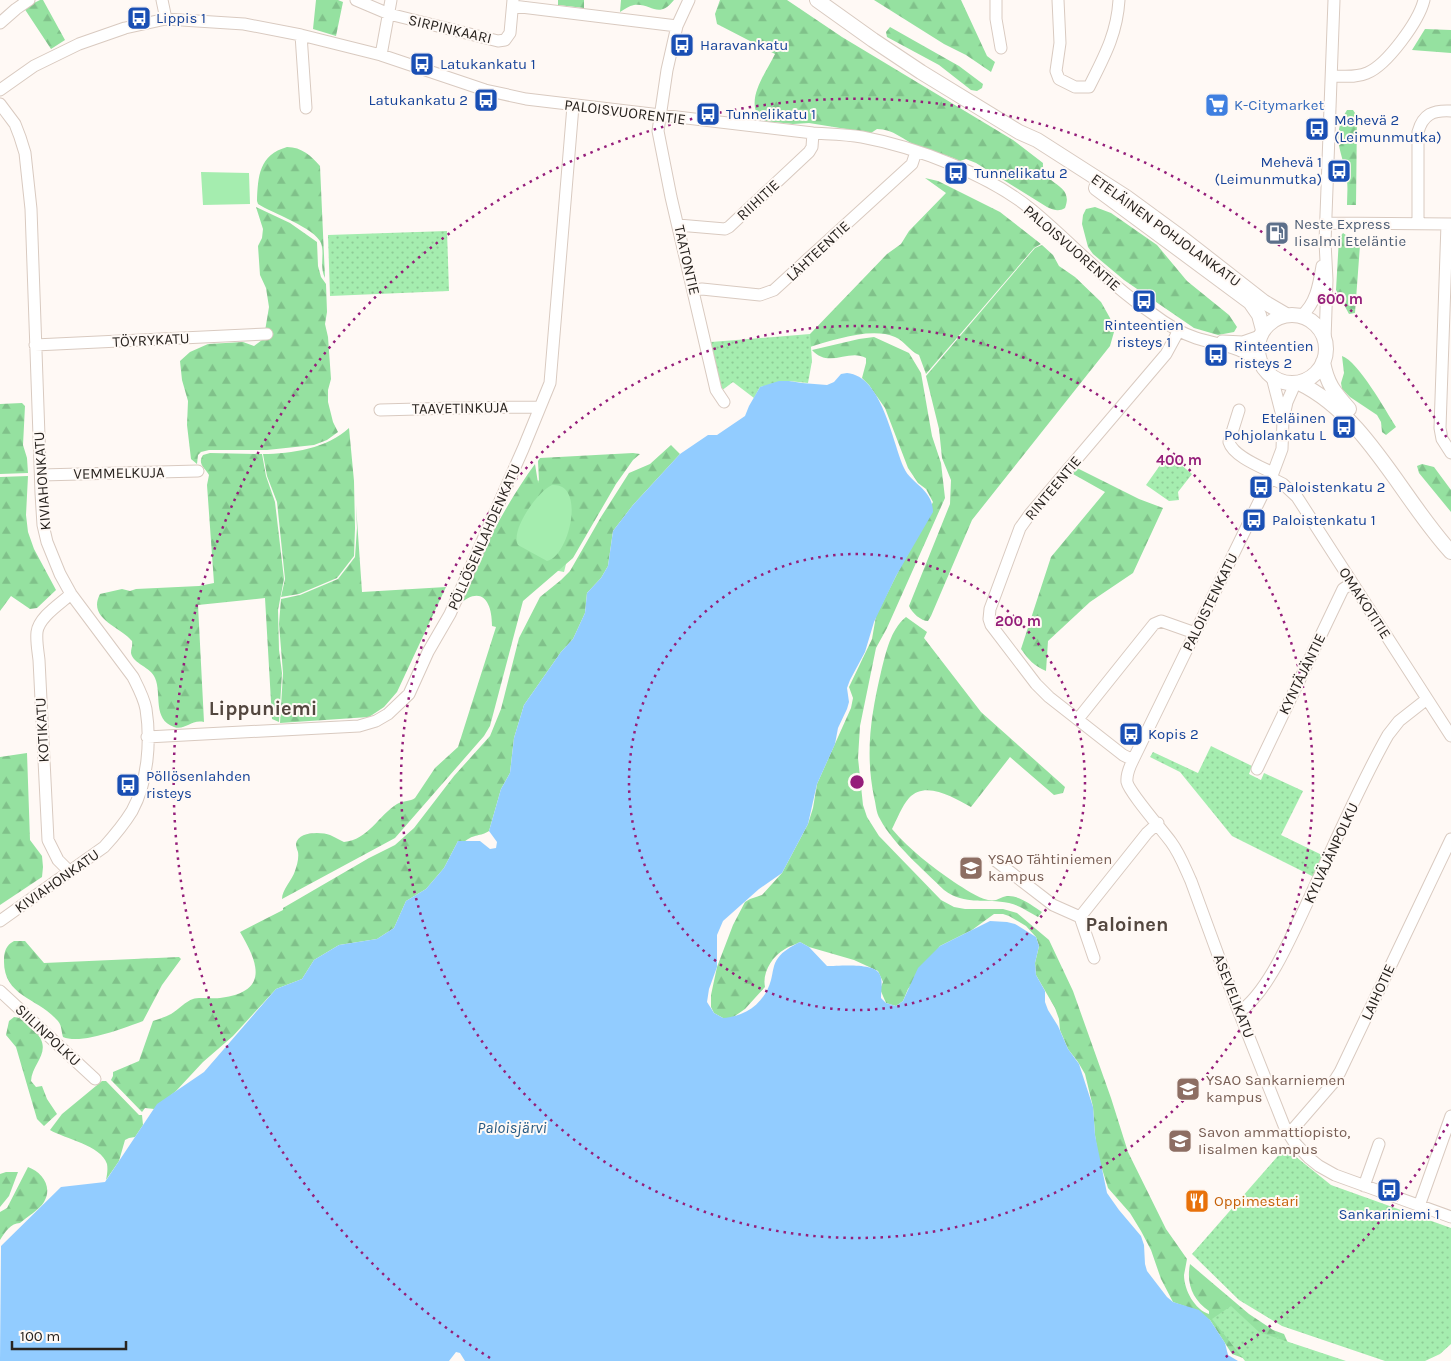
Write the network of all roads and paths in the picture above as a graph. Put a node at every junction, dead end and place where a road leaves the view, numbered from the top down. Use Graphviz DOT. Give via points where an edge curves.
graph roads {
  1 [pos="29,0"];
  2 [pos="162,0"];
  3 [pos="356,0"];
  4 [pos="391,0"];
  5 [pos="689,0"];
  6 [pos="817,0"];
  7 [pos="996,0"];
  8 [pos="1058,0"];
  9 [pos="1119,0"];
  10 [pos="1334,0"];
  11 [pos="1424,0"];
  12 [pos="513,3"];
  13 [pos="389,14"];
  14 [pos="166,19"];
  15 [pos="0,24"];
  16 [pos="677,26"];
  17 [pos="301,35"];
  18 [pos="1001,48"];
  19 [pos="381,55"];
  20 [pos="1332,76"];
  21 [pos="0,90"];
  22 [pos="0,104"];
  23 [pos="573,106"];
  24 [pos="306,108"];
  25 [pos="1451,110"];
  26 [pos="660,116"];
  27 [pos="1018,132"];
  28 [pos="813,133"];
  29 [pos="916,152"];
  30 [pos="1326,223"];
  31 [pos="1418,223"];
  32 [pos="1449,224"];
  33 [pos="678,225"];
  34 [pos="1325,242"];
  35 [pos="694,290"];
  36 [pos="1286,315"];
  37 [pos="1301,316"];
  38 [pos="1179,330"];
  39 [pos="1262,333"];
  40 [pos="267,334"];
  41 [pos="1325,340"];
  42 [pos="1213,342"];
  43 [pos="35,345"];
  44 [pos="1323,362"];
  45 [pos="1262,366"];
  46 [pos="1272,377"];
  47 [pos="1297,383"];
  48 [pos="724,402"];
  49 [pos="539,407"];
  50 [pos="380,410"];
  51 [pos="1239,410"];
  52 [pos="1283,420"];
  53 [pos="1451,452"];
  54 [pos="198,471"];
  55 [pos="41,475"];
  56 [pos="1272,476"];
  57 [pos="1451,548"];
  58 [pos="1451,552"];
  59 [pos="1352,583"];
  60 [pos="71,594"];
  61 [pos="1195,633"];
  62 [pos="1427,699"];
  63 [pos="1078,719"];
  64 [pos="1451,736"];
  65 [pos="148,737"];
  66 [pos="1133,760"];
  67 [pos="1256,769"];
  68 [pos="1127,781"];
  69 [pos="1158,823"];
  70 [pos="1451,839"];
  71 [pos="996,861"];
  72 [pos="70,872"];
  73 [pos="1080,918"];
  74 [pos="0,921"];
  75 [pos="1094,958"];
  76 [pos="0,991"];
  77 [pos="1239,1012"];
  78 [pos="95,1079"];
  79 [pos="1451,1116"];
  80 [pos="1287,1132"];
  81 [pos="1379,1144"];
  82 [pos="1364,1186"];
  83 [pos="1419,1206"];
  84 [pos="1451,1217"];
  1 -- 15 [label="street"];
  2 -- 14 [label="street"];
  3 -- 13 [label="street, SIRPINKAARI"];
  4 -- 13 [label="street"];
  5 -- 16 [label="street, TAATONTIE"];
  6 -- 27 [label="main road, ETELÄINEN POHJOLANKATU" via="889,51"];
  7 -- 18 [label="street"];
  8 -- 9 [label="street" via="1060,43 1056,71 1059,78 1075,86 1089,87 1116,30"];
  10 -- 20 [label="street"];
  11 -- 20 [label="street" via="1415,22 1377,67 1359,76"];
  12 -- 13 [label="street, SIRPINKAARI" via="508,38 498,41"];
  12 -- 16 [label="street"];
  13 -- 19 [label="street"];
  14 -- 17 [label="street, PALOISVUORENTIE" via="244,24"];
  14 -- 21 [label="street, PALOISVUORENTIE" via="125,28 79,44 34,66"];
  16 -- 26 [label="street, TAATONTIE"];
  17 -- 19 [label="street, PALOISVUORENTIE"];
  17 -- 24 [label="street"];
  19 -- 23 [label="street, PALOISVUORENTIE" via="504,95"];
  20 -- 30 [label="street"];
  22 -- 43 [label="street, KIVIAHONKATU" via="15,124 25,153 31,209"];
  23 -- 26 [label="street, PALOISVUORENTIE"];
  23 -- 49 [label="street, PÖLLÖSENLAHDENKATU" via="550,383"];
  25 -- 31 [label="street" via="1432,112 1420,125"];
  26 -- 28 [label="street, PALOISVUORENTIE"];
  26 -- 33 [label="street, TAATONTIE" via="660,145"];
  27 -- 36 [label="main road, ETELÄINEN POHJOLANKATU" via="1037,140 1126,197 1264,302"];
  27 -- 39 [label="main road, ETELÄINEN POHJOLANKATU" via="1245,298 1262,321"];
  28 -- 29 [label="street, PALOISVUORENTIE" via="860,136"];
  28 -- 33 [label="street, RIIHITIE" via="809,152 729,227"];
  29 -- 35 [label="street, LÄHTEENTIE" via="912,164 774,290 760,295"];
  29 -- 38 [label="street, PALOISVUORENTIE" via="978,177 1030,208 1105,278"];
  30 -- 31 [label="street"];
  30 -- 34 [label="street"];
  31 -- 32 [label="street"];
  32 -- 53 [label="street" via="1440,428 1442,440"];
  33 -- 35 [label="street, TAATONTIE"];
  34 -- 37 [label="street" via="1315,296"];
  34 -- 41 [label="street"];
  35 -- 48 [label="street, TAATONTIE" via="716,390"];
  36 -- 37 [label="main road"];
  36 -- 39 [label="main road" via="1274,320"];
  37 -- 41 [label="main road" via="1315,324"];
  38 -- 42 [label="street, PALOISVUORENTIE"];
  38 -- 63 [label="street, RINTEENTIE" via="1166,354 1020,528 990,609 991,625 1036,684"];
  39 -- 42 [label="street, PALOISVUORENTIE" via="1242,342"];
  39 -- 45 [label="main road" via="1258,353"];
  40 -- 43 [label="street, TÖYRYKATU"];
  41 -- 44 [label="main road"];
  42 -- 45 [label="street, PALOISVUORENTIE" via="1242,352"];
  43 -- 55 [label="street, KIVIAHONKATU"];
  44 -- 47 [label="main road" via="1312,376"];
  44 -- 57 [label="main road" via="1333,392 1374,436"];
  45 -- 46 [label="main road"];
  46 -- 47 [label="main road" via="1280,382"];
  46 -- 52 [label="street, PALOISTENKATU"];
  47 -- 52 [label="street, PALOISTENKATU" via="1286,402"];
  47 -- 58 [label="main road" via="1328,401 1359,433 1435,536"];
  49 -- 50 [label="street, TAAVETINKUJA"];
  49 -- 65 [label="street, PÖLLÖSENLAHDENKATU" via="450,614 409,694 388,714 358,726"];
  51 -- 56 [label="street, OMAKOTITIE" via="1230,447"];
  52 -- 56 [label="street, PALOISTENKATU" via="1282,449"];
  54 -- 55 [label="street, VEMMELKUJA"];
  55 -- 60 [label="street, KIVIAHONKATU" via="47,542"];
  56 -- 59 [label="street, OMAKOTITIE" via="1297,498"];
  56 -- 61 [label="street, PALOISTENKATU"];
  59 -- 62 [label="street, OMAKOTITIE"];
  59 -- 67 [label="street, KYNTÄJÄNTIE" via="1343,589"];
  60 -- 65 [label="street, KIVIAHONKATU" via="133,677 146,708"];
  60 -- 72 [label="street, KOTIKATU" via="47,615 37,630 48,840 58,860"];
  61 -- 63 [label="street" via="1161,621 1154,624"];
  61 -- 66 [label="street, PALOISTENKATU"];
  62 -- 64 [label="street, OMAKOTITIE"];
  62 -- 77 [label="street, KYLVÄJÄNPOLKU" via="1388,734 1286,947 1262,988"];
  63 -- 66 [label="street, RINTEENTIE"];
  65 -- 72 [label="street, KIVIAHONKATU" via="148,756 133,810 104,848"];
  66 -- 68 [label="street, PALOISTENKATU"];
  68 -- 69 [label="street, ASEVELIKATU" via="1131,791"];
  69 -- 73 [label="street"];
  69 -- 77 [label="street, ASEVELIKATU" via="1188,874"];
  70 -- 80 [label="street, LAIHOTIE" via="1340,1072 1294,1128"];
  71 -- 73 [label="street" via="1053,905"];
  72 -- 74 [label="street, KIVIAHONKATU"];
  73 -- 75 [label="street"];
  76 -- 78 [label="street, SIILINPOLKU"];
  77 -- 80 [label="street, ASEVELIKATU"];
  79 -- 83 [label="street"];
  80 -- 82 [label="street, ASEVELIKATU" via="1319,1166"];
  81 -- 82 [label="street"];
  82 -- 83 [label="street, ASEVELIKATU"];
  83 -- 84 [label="street, ASEVELIKATU"];
}
